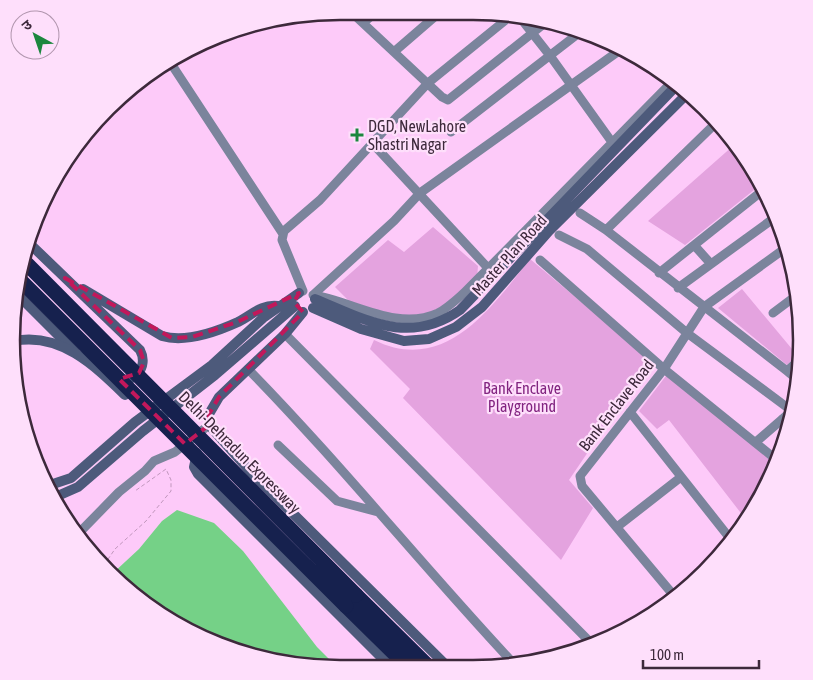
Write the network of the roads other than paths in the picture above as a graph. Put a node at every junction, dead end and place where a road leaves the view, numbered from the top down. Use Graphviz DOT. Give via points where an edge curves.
graph roads {
  1 [pos="361,20"];
  2 [pos="366,20"];
  3 [pos="431,20"];
  4 [pos="363,22"];
  5 [pos="503,22"];
  6 [pos="526,25"];
  7 [pos="540,27"];
  8 [pos="533,33"];
  9 [pos="575,37"];
  10 [pos="395,51"];
  11 [pos="616,53"];
  12 [pos="552,57"];
  13 [pos="173,67"];
  14 [pos="428,83"];
  15 [pos="571,85"];
  16 [pos="668,86"];
  17 [pos="672,89"];
  18 [pos="683,98"];
  19 [pos="712,127"];
  20 [pos="451,132"];
  21 [pos="373,144"];
  22 [pos="614,145"];
  23 [pos="420,193"];
  24 [pos="758,194"];
  25 [pos="580,213"];
  26 [pos="770,221"];
  27 [pos="606,230"];
  28 [pos="283,234"];
  29 [pos="559,235"];
  30 [pos="694,245"];
  31 [pos="34,248"];
  32 [pos="780,252"];
  33 [pos="509,253"];
  34 [pos="540,260"];
  35 [pos="711,264"];
  36 [pos="29,266"];
  37 [pos="488,268"];
  38 [pos="659,273"];
  39 [pos="65,278"];
  40 [pos="25,285"];
  41 [pos="678,288"];
  42 [pos="23,300"];
  43 [pos="790,300"];
  44 [pos="306,301"];
  45 [pos="278,306"];
  46 [pos="704,307"];
  47 [pos="773,313"];
  48 [pos="687,333"];
  49 [pos="285,334"];
  50 [pos="20,340"];
  51 [pos="791,366"];
  52 [pos="248,369"];
  53 [pos="664,369"];
  54 [pos="786,371"];
  55 [pos="791,375"];
  56 [pos="786,405"];
  57 [pos="630,412"];
  58 [pos="782,419"];
  59 [pos="211,429"];
  60 [pos="756,442"];
  61 [pos="278,445"];
  62 [pos="190,449"];
  63 [pos="772,455"];
  64 [pos="681,477"];
  65 [pos="54,484"];
  66 [pos="60,495"];
  67 [pos="378,512"];
  68 [pos="617,527"];
  69 [pos="82,530"];
  70 [pos="727,534"];
  71 [pos="671,592"];
  72 [pos="587,639"];
  73 [pos="415,643"];
  74 [pos="509,658"];
  75 [pos="395,660"];
  76 [pos="395,660"];
  77 [pos="433,660"];
  1 -- 4 [label="street"];
  2 -- 4 [label="street"];
  3 -- 10 [label="street"];
  4 -- 10 [label="street"];
  5 -- 14 [label="street"];
  6 -- 8 [label="street"];
  7 -- 8 [label="street"];
  8 -- 12 [label="street"];
  8 -- 14 [label="street" via="451,99 445,99"];
  9 -- 12 [label="street"];
  10 -- 14 [label="street"];
  11 -- 15 [label="street"];
  12 -- 15 [label="street"];
  12 -- 20 [label="street"];
  13 -- 28 [label="street"];
  14 -- 21 [label="street"];
  15 -- 22 [label="street"];
  15 -- 23 [label="street"];
  16 -- 22 [label="street"];
  17 -- 22 [label="main road"];
  18 -- 44 [label="main road, Master Plan Road" via="553,227 482,307 450,331 429,339 404,341 361,329"];
  19 -- 27 [label="street"];
  21 -- 23 [label="street"];
  21 -- 28 [label="street"];
  22 -- 33 [label="main road"];
  23 -- 37 [label="street"];
  23 -- 44 [label="street"];
  24 -- 30 [label="street"];
  25 -- 27 [label="street"];
  26 -- 35 [label="street"];
  27 -- 38 [label="street"];
  28 -- 44 [label="street" via="282,240"];
  29 -- 48 [label="street" via="586,249"];
  30 -- 35 [label="street"];
  30 -- 38 [label="street"];
  31 -- 39 [label="main road"];
  32 -- 46 [label="street, Bank Enclave Road"];
  33 -- 37 [label="street"];
  33 -- 44 [label="main road" via="460,310 432,326 402,329"];
  34 -- 53 [label="street"];
  35 -- 41 [label="street"];
  36 -- 73 [label="highway, Delhi-Dehradun Expressway, bridge"];
  37 -- 44 [label="street" via="466,292 440,312 418,318 374,313 334,298"];
  38 -- 41 [label="street"];
  39 -- 42 [label="main road" via="140,350 144,362 136,376 120,379 86,362"];
  39 -- 45 [label="main road" via="162,336 172,338 192,337 237,322 262,307"];
  40 -- 62 [label="highway, Delhi-Dehradun Expressway, bridge"];
  41 -- 46 [label="street"];
  43 -- 47 [label="street"];
  44 -- 45 [label="main road"];
  44 -- 49 [label="main road"];
  44 -- 66 [label="main road" via="78,487"];
  45 -- 65 [label="main road" via="71,478"];
  46 -- 48 [label="street, Bank Enclave Road"];
  46 -- 54 [label="street"];
  48 -- 53 [label="street, Bank Enclave Road"];
  48 -- 56 [label="street"];
  49 -- 52 [label="main road"];
  49 -- 72 [label="street"];
  50 -- 62 [label="main road, bridge" via="48,341 72,352 108,379 157,426"];
  51 -- 54 [label="street"];
  52 -- 59 [label="main road" via="212,407 208,420"];
  52 -- 67 [label="street" via="304,426"];
  53 -- 57 [label="street, Bank Enclave Road"];
  53 -- 60 [label="street"];
  54 -- 55 [label="street"];
  57 -- 64 [label="street"];
  57 -- 68 [label="street, Bank Enclave Road" via="580,476 582,486"];
  58 -- 60 [label="street"];
  59 -- 69 [label="street" via="154,461"];
  59 -- 73 [label="main road"];
  59 -- 76 [label="main road" via="197,452 194,467 198,474"];
  60 -- 63 [label="street"];
  61 -- 67 [label="street" via="337,501"];
  62 -- 75 [label="highway, Delhi-Dehradun Expressway, bridge"];
  64 -- 68 [label="street"];
  64 -- 70 [label="street"];
  67 -- 74 [label="street"];
  68 -- 71 [label="street, Bank Enclave Road"];
  73 -- 77 [label="highway, Delhi-Dehradun Expressway"];
}
